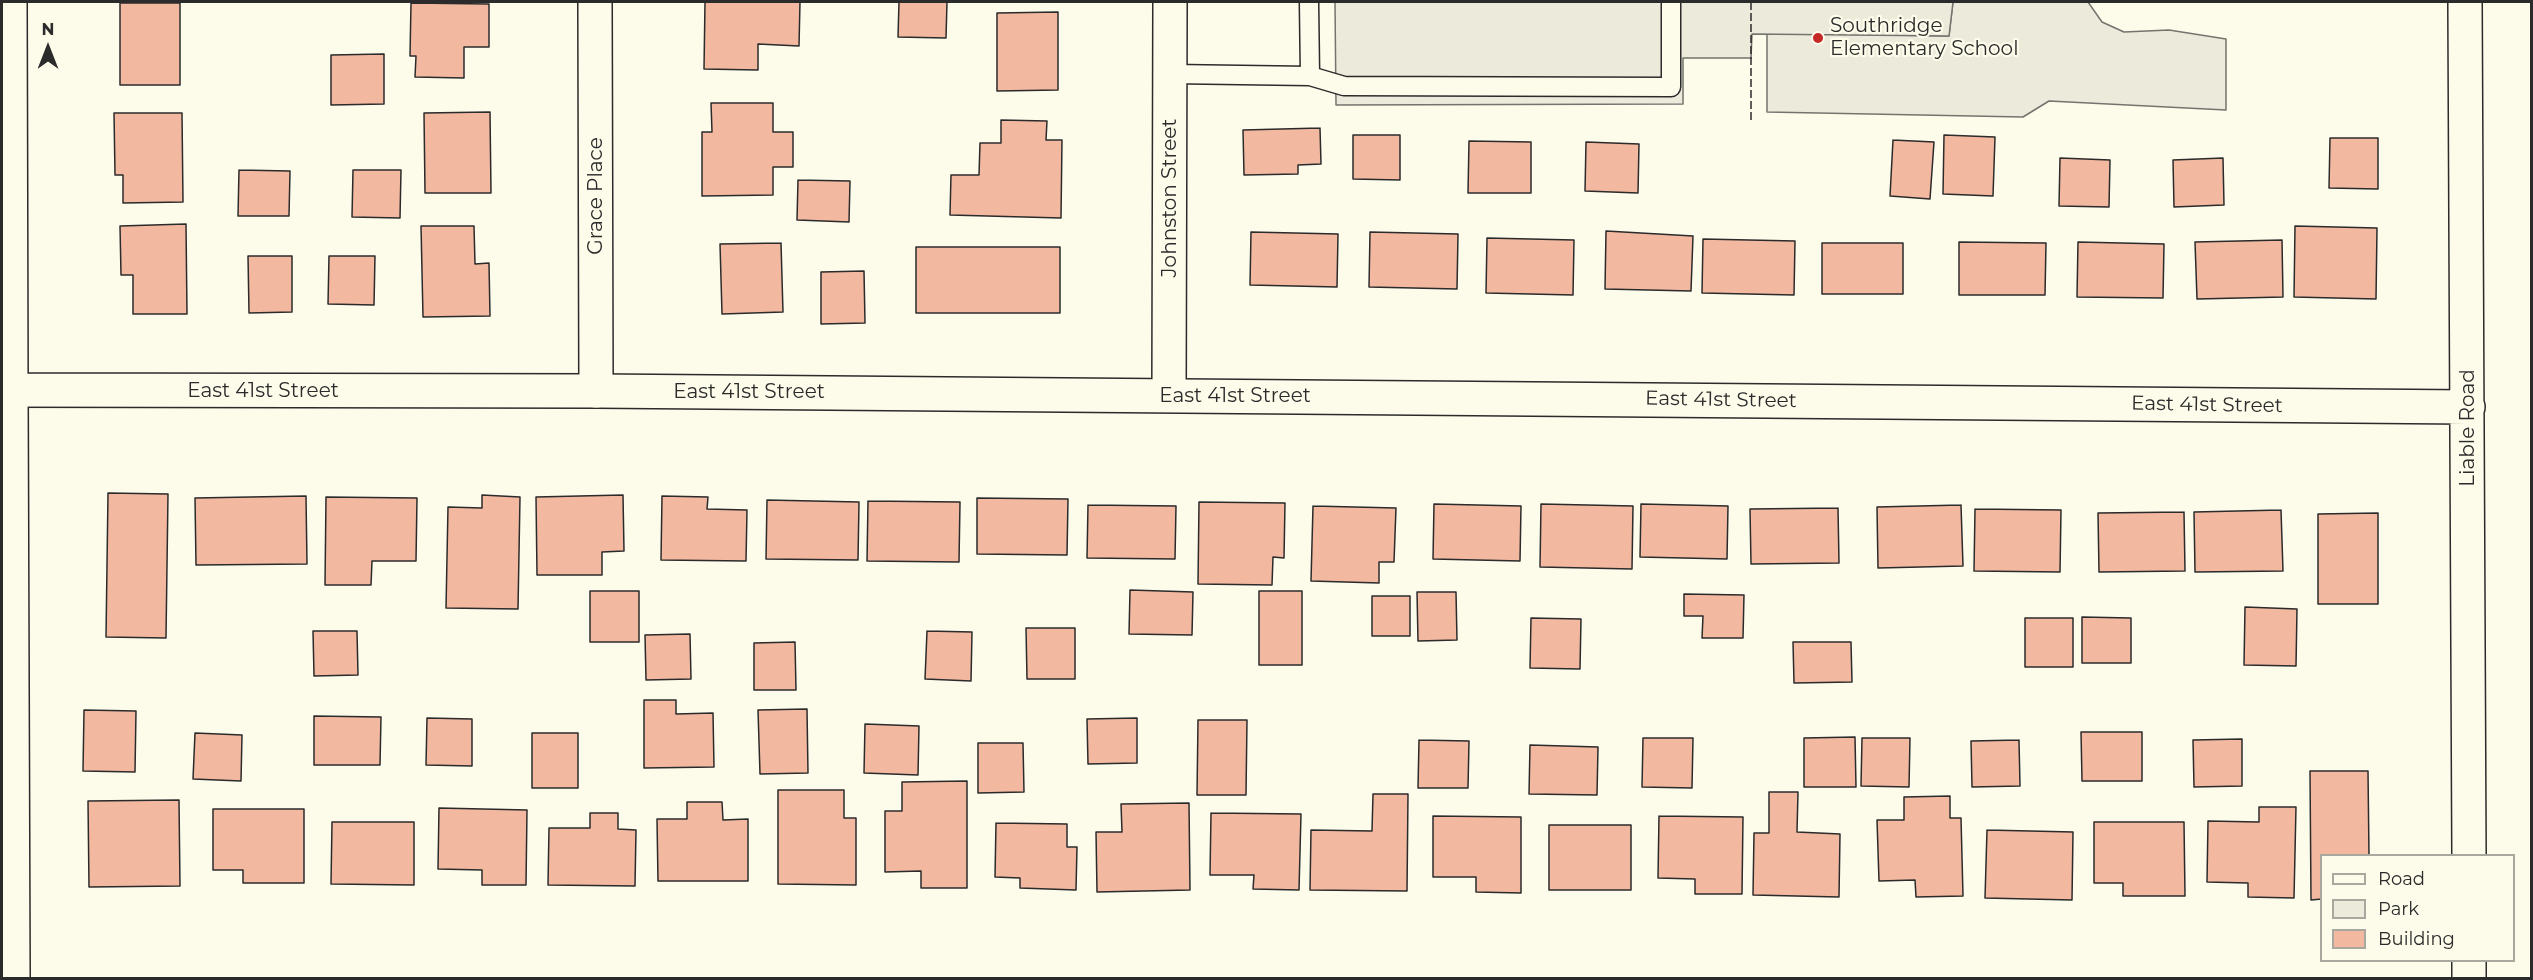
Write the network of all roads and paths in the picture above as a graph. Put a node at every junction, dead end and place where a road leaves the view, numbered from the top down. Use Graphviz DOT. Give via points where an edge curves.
graph roads {
  1 [pos="10,2"];
  2 [pos="595,2"];
  3 [pos="1170,2"];
  4 [pos="1308,2"];
  5 [pos="1671,2"];
  6 [pos="2465,2"];
  7 [pos="1171,74"];
  8 [pos="1310,76"];
  9 [pos="6,390"];
  10 [pos="596,391"];
  11 [pos="1169,395"];
  12 [pos="2468,407"];
  13 [pos="2469,854"];
  14 [pos="2469,962"];
  15 [pos="13,978"];
  16 [pos="2469,978"];
  1 -- 9 [label="street"];
  2 -- 10 [label="street, Grace Place"];
  3 -- 7 [label="street, Johnston Street"];
  4 -- 8 [label="lane"];
  5 -- 8 [label="lane" via="1671,87 1344,86"];
  6 -- 12 [label="street, Liable Road"];
  7 -- 8 [label="lane"];
  7 -- 11 [label="street, Johnston Street"];
  9 -- 10 [label="street, East 41st Street"];
  9 -- 15 [label="street"];
  10 -- 11 [label="street, East 41st Street"];
  11 -- 12 [label="street, East 41st Street"];
  12 -- 13 [label="street, Liable Road"];
  14 -- 16 [label="street"];
}
